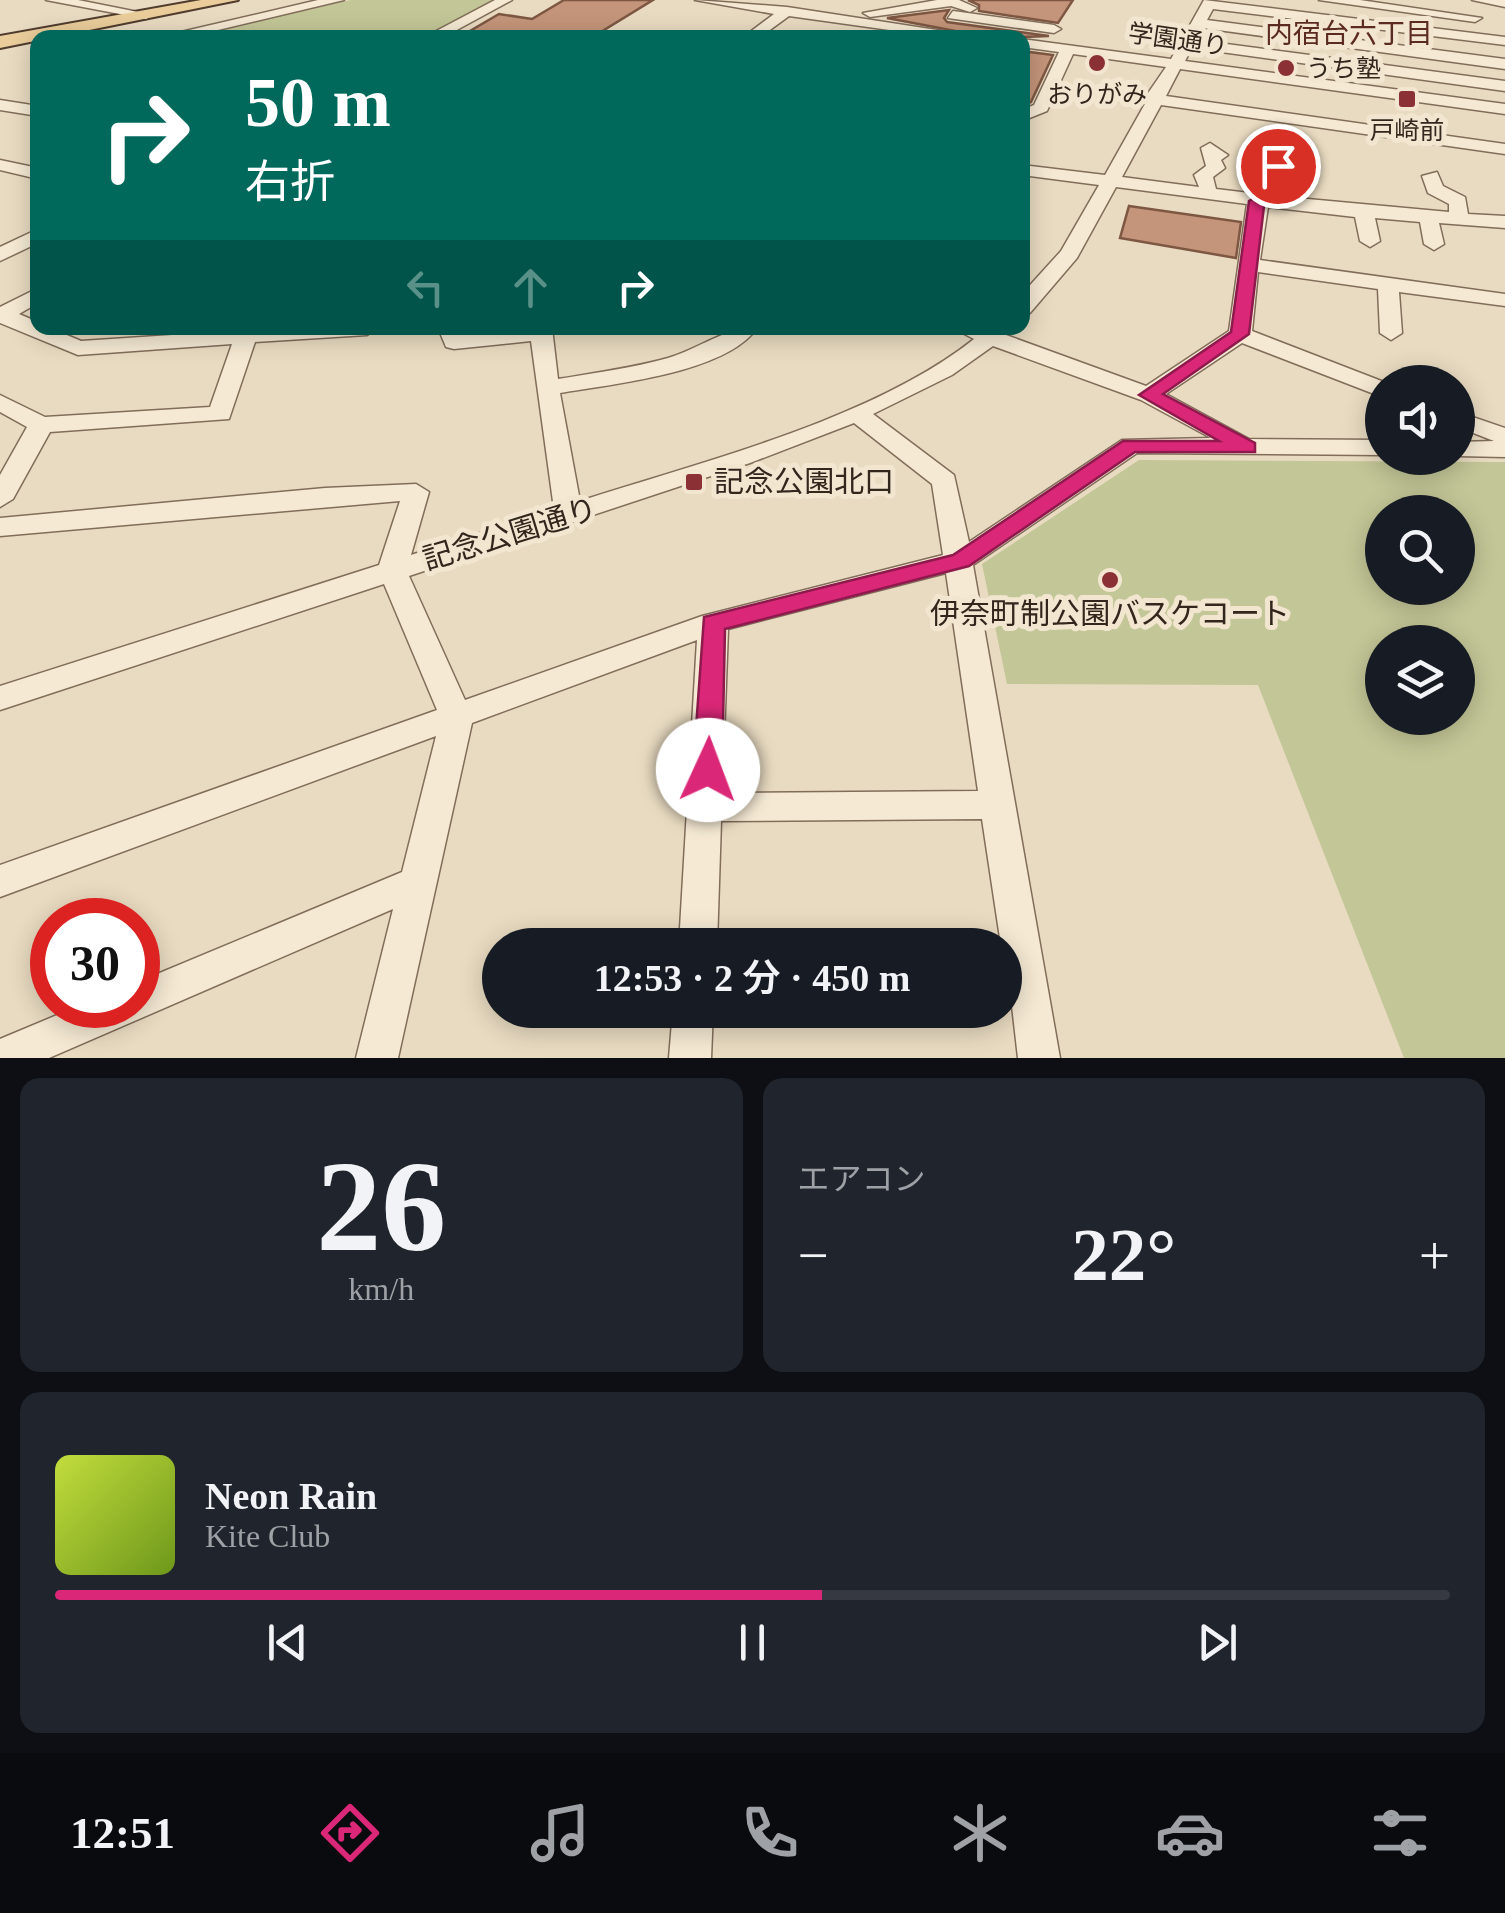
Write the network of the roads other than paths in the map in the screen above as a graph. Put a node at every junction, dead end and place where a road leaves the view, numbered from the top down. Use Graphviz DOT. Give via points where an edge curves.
graph roads {
  1 [pos="52,0"];
  2 [pos="229,0"];
  3 [pos="337,0"];
  4 [pos="505,0"];
  5 [pos="702,0"];
  6 [pos="858,0"];
  7 [pos="1326,0"];
  8 [pos="1478,0"];
  9 [pos="1209,2"];
  10 [pos="1505,3"];
  11 [pos="204,5"];
  12 [pos="905,8"];
  13 [pos="787,11"];
  14 [pos="146,15"];
  15 [pos="1475,18"];
  16 [pos="845,19"];
  17 [pos="987,19"];
  18 [pos="1198,24"];
  19 [pos="228,26"];
  20 [pos="1384,27"];
  21 [pos="63,30"];
  22 [pos="206,30"];
  23 [pos="446,30"];
  24 [pos="760,30"];
  25 [pos="888,30"];
  26 [pos="1004,30"];
  27 [pos="1068,31"];
  28 [pos="1474,38"];
  29 [pos="1505,41"];
  30 [pos="1030,43"];
  31 [pos="1186,44"];
  32 [pos="1379,48"];
  33 [pos="1068,49"];
  34 [pos="1174,64"];
  35 [pos="1505,64"];
  36 [pos="1375,69"];
  37 [pos="1505,86"];
  38 [pos="1372,89"];
  39 [pos="1152,99"];
  40 [pos="0,105"];
  41 [pos="1505,108"];
  42 [pos="30,111"];
  43 [pos="1030,113"];
  44 [pos="1210,148"];
  45 [pos="1505,149"];
  46 [pos="0,166"];
  47 [pos="1278,166"];
  48 [pos="1030,171"];
  49 [pos="30,172"];
  50 [pos="30,175"];
  51 [pos="1432,176"];
  52 [pos="1107,181"];
  53 [pos="0,188"];
  54 [pos="1203,194"];
  55 [pos="1260,201"];
  56 [pos="1363,209"];
  57 [pos="1428,214"];
  58 [pos="1458,216"];
  59 [pos="1505,222"];
  60 [pos="30,239"];
  61 [pos="1370,241"];
  62 [pos="1434,244"];
  63 [pos="0,255"];
  64 [pos="1249,265"];
  65 [pos="1388,283"];
  66 [pos="30,299"];
  67 [pos="1030,299"];
  68 [pos="1505,300"];
  69 [pos="1,315"];
  70 [pos="30,327"];
  71 [pos="1391,333"];
  72 [pos="1240,334"];
  73 [pos="48,335"];
  74 [pos="273,335"];
  75 [pos="452,335"];
  76 [pos="505,335"];
  77 [pos="542,335"];
  78 [pos="738,335"];
  79 [pos="992,335"];
  80 [pos="1007,335"];
  81 [pos="246,337"];
  82 [pos="1365,383"];
  83 [pos="546,388"];
  84 [pos="1149,395"];
  85 [pos="0,402"];
  86 [pos="856,414"];
  87 [pos="41,425"];
  88 [pos="1475,426"];
  89 [pos="1505,437"];
  90 [pos="1248,448"];
  91 [pos="1365,448"];
  92 [pos="1475,449"];
  93 [pos="1505,449"];
  94 [pos="13,455"];
  95 [pos="0,498"];
  96 [pos="569,516"];
  97 [pos="0,527"];
  98 [pos="961,560"];
  99 [pos="392,570"];
  100 [pos="713,623"];
  101 [pos="0,698"];
  102 [pos="457,718"];
  103 [pos="1001,805"];
  104 [pos="706,807"];
  105 [pos="0,881"];
  106 [pos="418,882"];
  107 [pos="699,928"];
  108 [pos="160,991"];
  109 [pos="73,1028"];
  110 [pos="692,1028"];
  111 [pos="2,1058"];
  112 [pos="377,1058"];
  113 [pos="690,1058"];
  114 [pos="1039,1058"];
  1 -- 14 [label="street"];
  2 -- 11 [label="main road"];
  3 -- 19 [label="street"];
  4 -- 23 [label="street"];
  5 -- 13 [label="street"];
  6 -- 12 [label="street"];
  7 -- 15 [label="street"];
  8 -- 10 [label="street"];
  8 -- 15 [label="street"];
  9 -- 18 [label="street"];
  9 -- 20 [label="street"];
  11 -- 14 [label="main road"];
  11 -- 19 [label="street"];
  12 -- 16 [label="street"];
  12 -- 17 [label="street"];
  13 -- 16 [label="street"];
  13 -- 24 [label="street"];
  14 -- 21 [label="main road"];
  15 -- 28 [label="street"];
  16 -- 25 [label="street"];
  17 -- 26 [label="street"];
  17 -- 27 [label="street"];
  18 -- 31 [label="street"];
  18 -- 32 [label="street"];
  19 -- 22 [label="street"];
  20 -- 28 [label="street"];
  20 -- 32 [label="street"];
  28 -- 29 [label="street"];
  30 -- 33 [label="street, 学園通り"];
  31 -- 34 [label="street"];
  31 -- 36 [label="street"];
  32 -- 35 [label="street"];
  32 -- 36 [label="street"];
  33 -- 34 [label="street, 学園通り"];
  33 -- 43 [label="street" via="1042,108"];
  34 -- 38 [label="street, 学園通り"];
  34 -- 39 [label="street"];
  36 -- 37 [label="street"];
  36 -- 38 [label="street"];
  38 -- 41 [label="street, 学園通り"];
  39 -- 45 [label="street"];
  39 -- 52 [label="street"];
  40 -- 42 [label="street"];
  44 -- 54 [label="street" via="1219,155 1211,158 1216,168 1203,174"];
  46 -- 49 [label="street"];
  47 -- 55 [label="street"];
  48 -- 52 [label="street"];
  50 -- 53 [label="street"];
  51 -- 58 [label="street" via="1434,188 1458,201"];
  52 -- 54 [label="street"];
  52 -- 67 [label="street" via="1070,254"];
  54 -- 55 [label="street"];
  55 -- 56 [label="street"];
  55 -- 64 [label="street"];
  56 -- 57 [label="street"];
  56 -- 61 [label="street"];
  57 -- 58 [label="street"];
  57 -- 62 [label="street"];
  58 -- 59 [label="street"];
  60 -- 63 [label="street"];
  64 -- 65 [label="street"];
  64 -- 72 [label="street"];
  65 -- 68 [label="street"];
  65 -- 71 [label="street"];
  66 -- 69 [label="street"];
  69 -- 70 [label="street"];
  72 -- 82 [label="street"];
  72 -- 84 [label="street"];
  73 -- 81 [label="street" via="78,348"];
  74 -- 81 [label="street"];
  75 -- 76 [label="street" via="454,342"];
  77 -- 83 [label="street"];
  78 -- 83 [label="street" via="650,369"];
  79 -- 86 [label="street, 記念公園通り"];
  80 -- 84 [label="street"];
  81 -- 87 [label="street" via="220,414"];
  83 -- 96 [label="street"];
  84 -- 90 [label="street"];
  85 -- 87 [label="street"];
  86 -- 96 [label="street, 記念公園通り"];
  86 -- 98 [label="street" via="945,481"];
  87 -- 94 [label="street"];
  88 -- 89 [label="street"];
  90 -- 91 [label="street"];
  90 -- 98 [label="street" via="1131,445"];
  92 -- 93 [label="street"];
  94 -- 95 [label="street"];
  96 -- 99 [label="street, 記念公園通り"];
  97 -- 99 [label="street" via="416,492"];
  98 -- 100 [label="street"];
  98 -- 103 [label="street"];
  99 -- 101 [label="street, 記念公園通り"];
  99 -- 102 [label="street"];
  100 -- 102 [label="street"];
  100 -- 104 [label="street"];
  102 -- 105 [label="street"];
  102 -- 106 [label="street"];
  103 -- 104 [label="street"];
  103 -- 114 [label="street"];
  104 -- 107 [label="street"];
  106 -- 108 [label="street"];
  106 -- 112 [label="street"];
  109 -- 111 [label="street"];
  110 -- 113 [label="street"];
}
